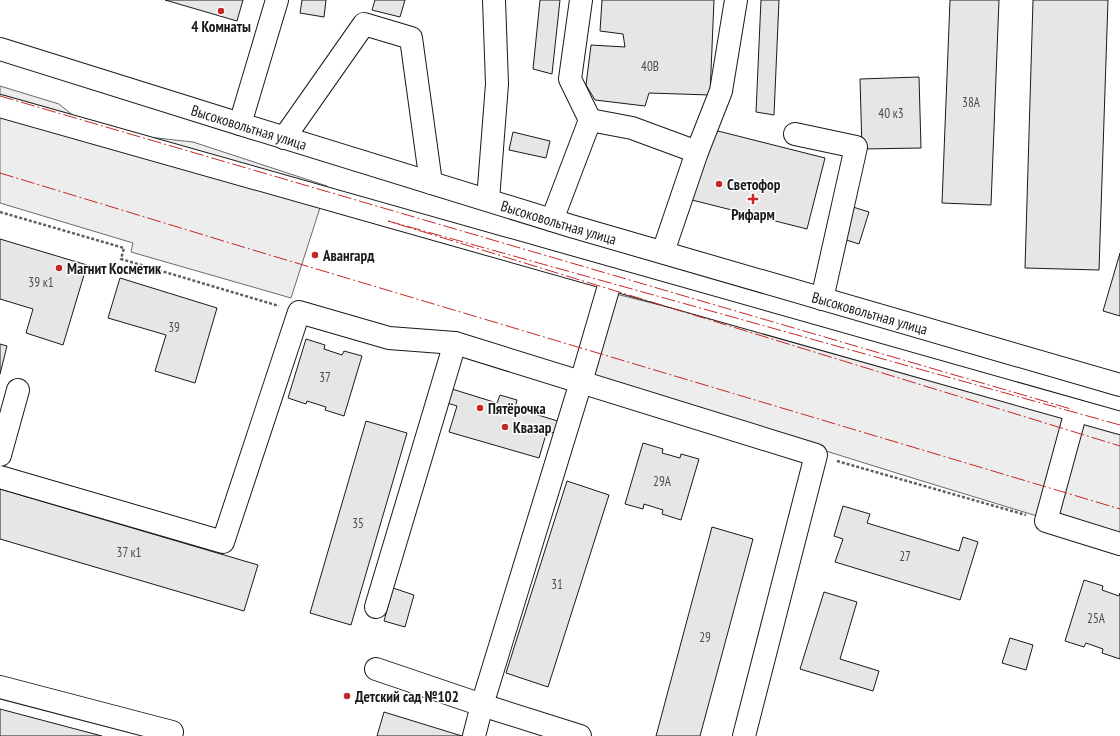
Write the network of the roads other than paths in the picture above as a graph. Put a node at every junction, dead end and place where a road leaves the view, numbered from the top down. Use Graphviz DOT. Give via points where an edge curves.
graph roads {
  1 [pos="277,0"];
  2 [pos="494,0"];
  3 [pos="581,0"];
  4 [pos="736,0"];
  5 [pos="0,49"];
  6 [pos="0,106"];
  7 [pos="590,120"];
  8 [pos="240,124"];
  9 [pos="795,134"];
  10 [pos="284,138"];
  11 [pos="697,152"];
  12 [pos="431,183"];
  13 [pos="488,200"];
  14 [pos="561,223"];
  15 [pos="663,252"];
  16 [pos="611,279"];
  17 [pos="822,299"];
  18 [pos="455,343"];
  19 [pos="581,382"];
  20 [pos="1120,385"];
  21 [pos="18,390"];
  22 [pos="1076,411"];
  23 [pos="1120,423"];
  24 [pos="0,455"];
  25 [pos="0,477"];
  26 [pos="1120,544"];
  27 [pos="376,607"];
  28 [pos="376,669"];
  29 [pos="0,687"];
  30 [pos="482,705"];
  31 [pos="173,729"];
  32 [pos="474,736"];
  33 [pos="580,736"];
  34 [pos="744,736"];
  1 -- 8 [label="street"];
  2 -- 13 [label="street" via="497,84"];
  3 -- 7 [label="street" via="570,79"];
  4 -- 11 [label="street" via="721,91"];
  5 -- 8 [label="street, Высоковольтная улица"];
  6 -- 16 [label="street"];
  7 -- 11 [label="street" via="632,128"];
  7 -- 14 [label="street"];
  8 -- 10 [label="street, Высоковольтная улица"];
  9 -- 17 [label="street" via="856,147"];
  10 -- 12 [label="street, Высоковольтная улица"];
  10 -- 12 [label="street" via="364,24 411,38"];
  11 -- 15 [label="street"];
  12 -- 13 [label="street, Высоковольтная улица"];
  13 -- 14 [label="street, Высоковольтная улица"];
  14 -- 15 [label="street, Высоковольтная улица"];
  15 -- 17 [label="street, Высоковольтная улица"];
  16 -- 19 [label="street"];
  16 -- 22 [label="street"];
  17 -- 20 [label="street, Высоковольтная улица"];
  18 -- 19 [label="street"];
  18 -- 25 [label="street" via="389,338 299,312 223,542"];
  18 -- 27 [label="street"];
  19 -- 30 [label="street"];
  19 -- 34 [label="street" via="816,455"];
  21 -- 24 [label="street"];
  22 -- 23 [label="street"];
  22 -- 26 [label="street" via="1046,521"];
  28 -- 30 [label="street"];
  29 -- 31 [label="street"];
  30 -- 32 [label="street"];
  30 -- 33 [label="street"];
}
